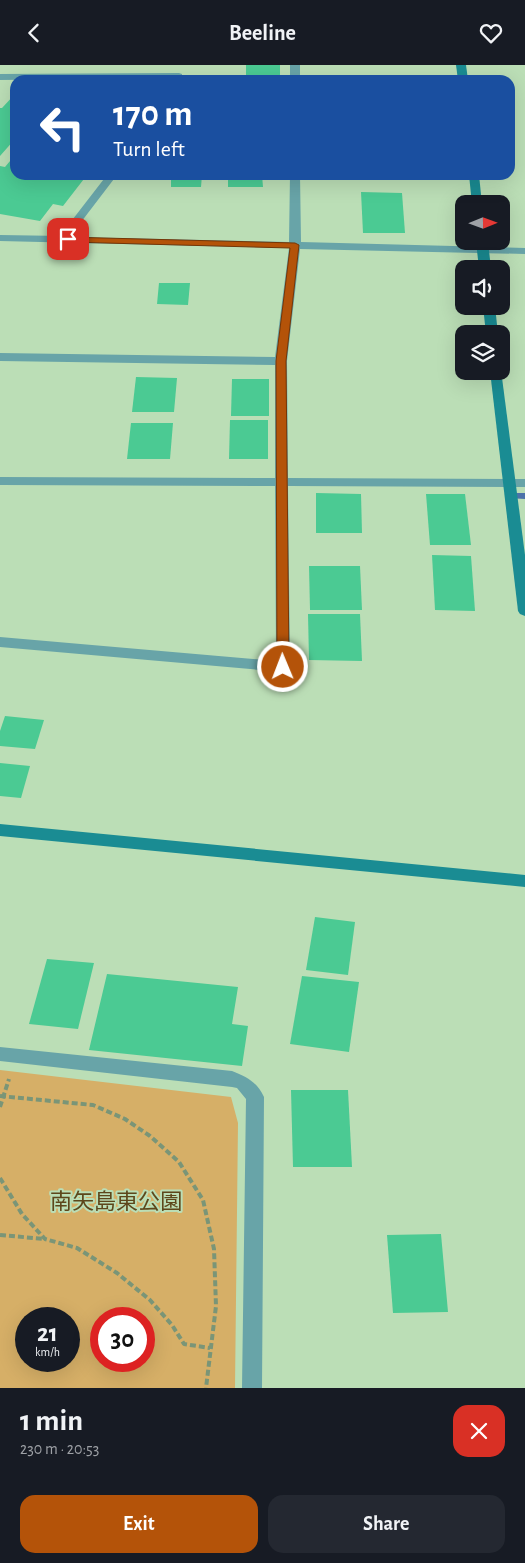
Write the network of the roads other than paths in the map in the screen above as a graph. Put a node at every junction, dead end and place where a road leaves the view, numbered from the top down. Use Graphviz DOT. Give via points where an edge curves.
graph roads {
  1 [pos="108,180"];
  2 [pos="295,180"];
  3 [pos="475,180"];
  4 [pos="476,195"];
  5 [pos="0,238"];
  6 [pos="68,239"];
  7 [pos="295,245"];
  8 [pos="455,246"];
  9 [pos="510,249"];
  10 [pos="525,251"];
  11 [pos="0,357"];
  12 [pos="281,361"];
  13 [pos="497,380"];
  14 [pos="0,481"];
  15 [pos="280,483"];
  16 [pos="509,483"];
  17 [pos="525,483"];
  18 [pos="525,611"];
  19 [pos="0,642"];
  20 [pos="0,830"];
  21 [pos="525,881"];
  22 [pos="0,1054"];
  23 [pos="252,1388"];
  1 -- 6 [label="street" via="70,230"];
  2 -- 7 [label="street"];
  3 -- 4 [label="street"];
  5 -- 6 [label="street"];
  6 -- 7 [label="street"];
  7 -- 8 [label="street"];
  7 -- 12 [label="street"];
  9 -- 10 [label="street"];
  11 -- 12 [label="street"];
  12 -- 15 [label="street"];
  13 -- 16 [label="street"];
  14 -- 15 [label="street"];
  15 -- 16 [label="street"];
  15 -- 19 [label="street" via="283,667"];
  16 -- 17 [label="street"];
  16 -- 18 [label="street"];
  20 -- 21 [label="street"];
  22 -- 23 [label="street" via="232,1079 243,1083 255,1097"];
}
